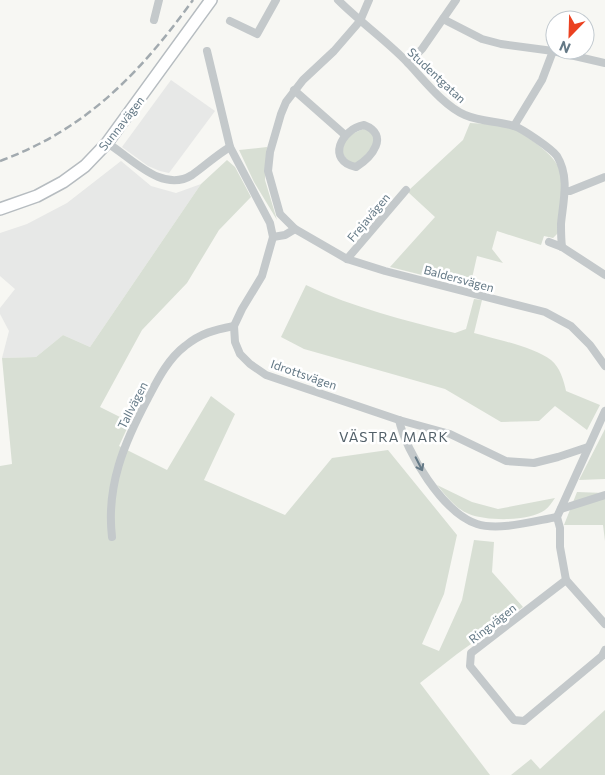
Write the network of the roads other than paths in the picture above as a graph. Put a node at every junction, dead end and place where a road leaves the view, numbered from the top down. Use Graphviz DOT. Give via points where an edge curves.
graph roads {
  1 [pos="159,0"];
  2 [pos="211,0"];
  3 [pos="276,0"];
  4 [pos="338,0"];
  5 [pos="369,0"];
  6 [pos="456,0"];
  7 [pos="443,19"];
  8 [pos="154,20"];
  9 [pos="230,21"];
  10 [pos="360,21"];
  11 [pos="545,50"];
  12 [pos="207,51"];
  13 [pos="550,60"];
  14 [pos="408,63"];
  15 [pos="294,90"];
  16 [pos="514,126"];
  17 [pos="345,135"];
  18 [pos="107,144"];
  19 [pos="230,147"];
  20 [pos="605,177"];
  21 [pos="406,190"];
  22 [pos="565,191"];
  23 [pos="0,209"];
  24 [pos="295,229"];
  25 [pos="273,237"];
  26 [pos="549,242"];
  27 [pos="562,247"];
  28 [pos="348,259"];
  29 [pos="605,275"];
  30 [pos="234,326"];
  31 [pos="605,366"];
  32 [pos="605,411"];
  33 [pos="399,420"];
  34 [pos="588,447"];
  35 [pos="605,495"];
  36 [pos="561,509"];
  37 [pos="556,517"];
  38 [pos="112,537"];
  39 [pos="566,580"];
  40 [pos="605,624"];
  41 [pos="605,650"];
  1 -- 8 [label="street"];
  2 -- 18 [label="main road, Sunnavägen"];
  3 -- 9 [label="street" via="258,34"];
  4 -- 10 [label="street, Studentgatan"];
  5 -- 10 [label="street, Baldersvägen"];
  6 -- 7 [label="street"];
  7 -- 11 [label="street" via="482,39"];
  7 -- 14 [label="street"];
  10 -- 14 [label="street, Studentgatan"];
  10 -- 15 [label="street, Baldersvägen"];
  12 -- 19 [label="street"];
  13 -- 16 [label="street" via="542,80"];
  14 -- 16 [label="street, Studentgatan" via="463,114"];
  15 -- 17 [label="street"];
  15 -- 24 [label="street, Baldersvägen" via="281,114 268,171 280,214"];
  16 -- 22 [label="street, Studentgatan" via="556,156"];
  17 -- 17 [label="street" via="338,150 345,162 356,167 376,147 376,132 364,125"];
  18 -- 19 [label="street" via="142,168 172,181 183,180"];
  18 -- 23 [label="main road, Sunnavägen" via="63,182 37,196"];
  19 -- 25 [label="street" via="270,223"];
  20 -- 22 [label="street"];
  21 -- 28 [label="street, Frejavägen"];
  22 -- 27 [label="street, Studentgatan"];
  24 -- 25 [label="street"];
  24 -- 28 [label="street, Baldersvägen"];
  25 -- 30 [label="street" via="262,276"];
  26 -- 27 [label="street"];
  27 -- 29 [label="street"];
  28 -- 31 [label="street, Baldersvägen" via="545,312 571,326 590,344"];
  30 -- 33 [label="street, Idrottsvägen" via="240,354 266,374"];
  30 -- 38 [label="street, Tallvägen" via="209,331 185,346 158,378 131,429 118,469 110,519"];
  32 -- 34 [label="street"];
  33 -- 34 [label="street, Idrottsvägen" via="450,434 506,461 534,463"];
  33 -- 37 [label="street, one-way" via="424,474 440,496 460,514 478,524 509,525"];
  34 -- 36 [label="street"];
  35 -- 36 [label="street"];
  36 -- 37 [label="street"];
  37 -- 39 [label="street"];
  39 -- 40 [label="street"];
  39 -- 41 [label="street, Ringvägen" via="471,653 470,666 514,720 524,720 602,656"];
}
